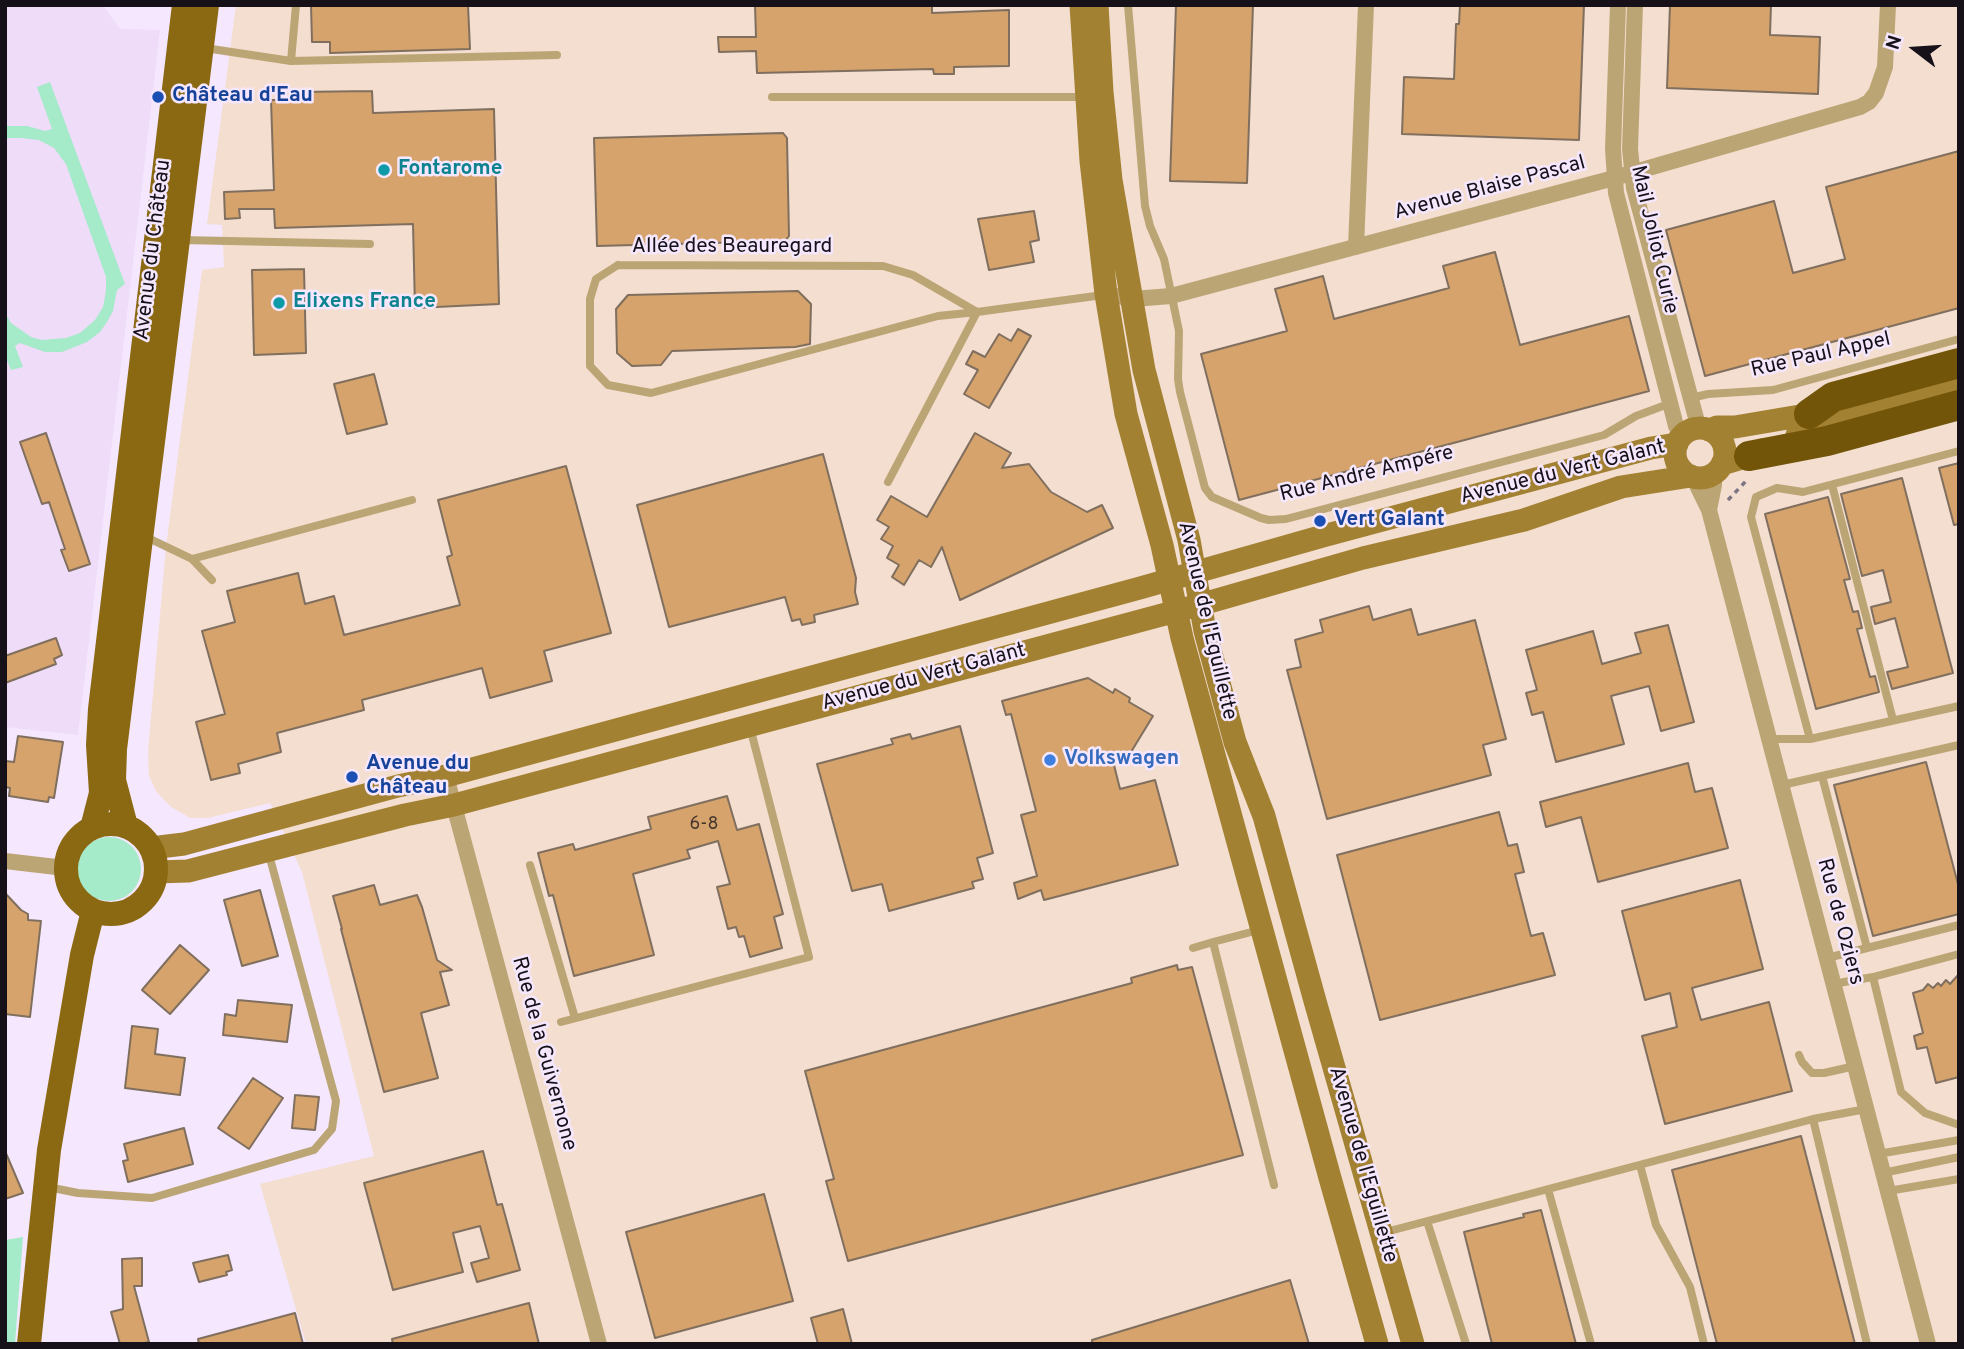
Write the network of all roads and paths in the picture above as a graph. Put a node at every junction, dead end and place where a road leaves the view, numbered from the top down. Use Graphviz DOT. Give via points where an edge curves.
graph roads {
  1 [pos="184,5"];
  2 [pos="207,5"];
  3 [pos="296,5"];
  4 [pos="1081,5"];
  5 [pos="1097,5"];
  6 [pos="1128,5"];
  7 [pos="1366,5"];
  8 [pos="1618,5"];
  9 [pos="1636,5"];
  10 [pos="1888,5"];
  11 [pos="202,48"];
  12 [pos="557,55"];
  13 [pos="291,61"];
  14 [pos="772,97"];
  15 [pos="1087,97"];
  16 [pos="1632,173"];
  17 [pos="1614,178"];
  18 [pos="178,239"];
  19 [pos="370,244"];
  20 [pos="1356,247"];
  21 [pos="1106,294"];
  22 [pos="1171,296"];
  23 [pos="1133,299"];
  24 [pos="977,312"];
  25 [pos="1959,339"];
  26 [pos="1959,363"];
  27 [pos="1959,384"];
  28 [pos="1691,397"];
  29 [pos="1903,399"];
  30 [pos="1671,403"];
  31 [pos="1959,405"];
  32 [pos="1809,414"];
  33 [pos="1692,435"];
  34 [pos="1959,451"];
  35 [pos="1714,469"];
  36 [pos="888,482"];
  37 [pos="1832,485"];
  38 [pos="412,500"];
  39 [pos="141,535"];
  40 [pos="192,559"];
  41 [pos="1196,573"];
  42 [pos="212,580"];
  43 [pos="1170,580"];
  44 [pos="1199,605"];
  45 [pos="1176,611"];
  46 [pos="1959,706"];
  47 [pos="1893,720"];
  48 [pos="749,725"];
  49 [pos="1769,739"];
  50 [pos="1810,739"];
  51 [pos="1959,745"];
  52 [pos="446,776"];
  53 [pos="1822,776"];
  54 [pos="1782,785"];
  55 [pos="454,805"];
  56 [pos="126,826"];
  57 [pos="92,828"];
  58 [pos="151,848"];
  59 [pos="267,850"];
  60 [pos="5,861"];
  61 [pos="530,865"];
  62 [pos="65,868"];
  63 [pos="156,872"];
  64 [pos="93,911"];
  65 [pos="1959,925"];
  66 [pos="1262,929"];
  67 [pos="1213,942"];
  68 [pos="1193,948"];
  69 [pos="1867,948"];
  70 [pos="1959,954"];
  71 [pos="1827,958"];
  72 [pos="1873,977"];
  73 [pos="1833,984"];
  74 [pos="575,1018"];
  75 [pos="561,1022"];
  76 [pos="1800,1055"];
  77 [pos="1855,1066"];
  78 [pos="1866,1108"];
  79 [pos="1813,1119"];
  80 [pos="1959,1125"];
  81 [pos="1959,1140"];
  82 [pos="1878,1154"];
  83 [pos="1959,1157"];
  84 [pos="1640,1165"];
  85 [pos="1883,1173"];
  86 [pos="1959,1179"];
  87 [pos="1274,1185"];
  88 [pos="45,1186"];
  89 [pos="1548,1189"];
  90 [pos="1888,1192"];
  91 [pos="1427,1221"];
  92 [pos="1381,1234"];
  93 [pos="29,1344"];
  94 [pos="599,1344"];
  95 [pos="1377,1344"];
  96 [pos="1413,1344"];
  97 [pos="1466,1344"];
  98 [pos="1591,1344"];
  99 [pos="1704,1344"];
  100 [pos="1867,1344"];
  101 [pos="1928,1344"];
  1 -- 57 [label="main road, Avenue du Château" via="100,709 101,793"];
  2 -- 11 [label="main road, Avenue du Château"];
  3 -- 13 [label="lane"];
  4 -- 15 [label="street, Avenue de l'Eguillette"];
  5 -- 23 [label="street, Avenue de l'Eguillette" via="1111,180"];
  6 -- 22 [label="lane, Rue André Ampére" via="1145,205"];
  7 -- 20 [label="street"];
  8 -- 17 [label="street, Mail Joliot Curie"];
  9 -- 16 [label="street, Mail Joliot Curie"];
  10 -- 16 [label="street, Avenue Blaise Pascal" via="1885,67 1869,102"];
  11 -- 13 [label="lane"];
  11 -- 18 [label="main road, Avenue du Château"];
  12 -- 13 [label="lane"];
  14 -- 15 [label="lane"];
  15 -- 21 [label="street, Avenue de l'Eguillette"];
  16 -- 17 [label="street, Avenue Blaise Pascal"];
  16 -- 28 [label="street, Mail Joliot Curie"];
  17 -- 20 [label="street, Avenue Blaise Pascal"];
  17 -- 30 [label="street, Mail Joliot Curie"];
  18 -- 19 [label="lane"];
  18 -- 39 [label="main road, Avenue du Château"];
  20 -- 22 [label="street, Avenue Blaise Pascal"];
  21 -- 23 [label="street, Avenue Blaise Pascal"];
  21 -- 24 [label="lane, Allée des Beauregard"];
  21 -- 43 [label="street, Avenue de l'Eguillette" via="1126,414"];
  22 -- 23 [label="street, Avenue Blaise Pascal"];
  22 -- 30 [label="lane, Rue André Ampére" via="1179,331 1180,392 1205,488 1212,497 1269,520 1604,435 1636,415"];
  23 -- 41 [label="street, Avenue de l'Eguillette" via="1144,370"];
  24 -- 24 [label="lane, Allée des Beauregard" via="937,316 651,393 608,385 590,366 590,299 596,279 618,265 883,266 913,275"];
  24 -- 36 [label="lane"];
  25 -- 28 [label="lane, Rue Paul Appel" via="1773,390"];
  26 -- 32 [label="highway" via="1833,397"];
  27 -- 29 [label="street"];
  28 -- 30 [label="street, Rue André Ampére"];
  28 -- 33 [label="street, Mail Joliot Curie"];
  29 -- 32 [label="street, Avenue du Vert Galant"];
  29 -- 35 [label="street, Avenue du Vert Galant"];
  30 -- 33 [label="street, Mail Joliot Curie" via="1676,426"];
  31 -- 35 [label="highway"];
  32 -- 33 [label="street, Avenue du Vert Galant"];
  33 -- 35 [label="street" via="1716,434 1723,444 1725,456"];
  33 -- 35 [label="street" via="1676,457 1683,471"];
  33 -- 41 [label="street, Avenue du Vert Galant"];
  34 -- 37 [label="lane"];
  35 -- 44 [label="street, Avenue du Vert Galant" via="1621,487 1524,520 1363,558"];
  35 -- 49 [label="street, Rue de Oziers" via="1709,510"];
  37 -- 47 [label="lane"];
  37 -- 50 [label="lane" via="1803,492 1777,488 1756,497 1751,517"];
  38 -- 40 [label="lane"];
  39 -- 40 [label="lane"];
  39 -- 56 [label="main road, Avenue du Château" via="114,766"];
  40 -- 42 [label="lane"];
  41 -- 43 [label="street, Avenue du Vert Galant"];
  41 -- 44 [label="street, Avenue de l'Eguillette"];
  43 -- 45 [label="street, Avenue de l'Eguillette"];
  43 -- 52 [label="street, Avenue du Vert Galant"];
  44 -- 45 [label="street, Avenue du Vert Galant"];
  44 -- 92 [label="street, Avenue de l'Eguillette" via="1235,742 1264,816"];
  45 -- 48 [label="street, Avenue du Vert Galant"];
  45 -- 66 [label="street, Avenue de l'Eguillette"];
  46 -- 47 [label="lane"];
  47 -- 50 [label="lane"];
  48 -- 55 [label="street, Avenue du Vert Galant"];
  48 -- 74 [label="lane" via="809,957"];
  49 -- 50 [label="lane"];
  49 -- 54 [label="street, Rue de Oziers"];
  51 -- 53 [label="lane"];
  52 -- 55 [label="street, Rue de la Guivernone"];
  52 -- 58 [label="street, Avenue du Vert Galant" via="184,844"];
  53 -- 54 [label="lane"];
  53 -- 69 [label="lane"];
  54 -- 71 [label="street, Rue de Oziers"];
  55 -- 59 [label="street, Avenue du Vert Galant"];
  55 -- 94 [label="street, Rue de la Guivernone"];
  56 -- 57 [label="main road"];
  56 -- 58 [label="main road"];
  57 -- 62 [label="main road" via="70,850"];
  58 -- 63 [label="main road"];
  59 -- 63 [label="street, Avenue du Vert Galant" via="188,871"];
  59 -- 88 [label="lane" via="336,1101 332,1129 314,1150 152,1198"];
  60 -- 62 [label="street"];
  61 -- 74 [label="lane"];
  62 -- 64 [label="main road" via="68,884"];
  63 -- 64 [label="main road" via="154,884 140,904 111,915"];
  64 -- 88 [label="main road" via="79,968"];
  65 -- 69 [label="lane"];
  66 -- 67 [label="lane"];
  66 -- 95 [label="street, Avenue de l'Eguillette"];
  67 -- 68 [label="lane"];
  67 -- 87 [label="lane"];
  69 -- 71 [label="lane"];
  70 -- 72 [label="lane"];
  71 -- 73 [label="street, Rue de Oziers"];
  72 -- 73 [label="lane"];
  72 -- 80 [label="lane" via="1901,1092 1926,1113"];
  73 -- 77 [label="street, Rue de Oziers"];
  74 -- 75 [label="lane"];
  76 -- 77 [label="lane" via="1812,1073"];
  77 -- 78 [label="street, Rue de Oziers"];
  78 -- 79 [label="lane"];
  78 -- 82 [label="street, Rue de Oziers"];
  79 -- 84 [label="lane"];
  79 -- 100 [label="lane"];
  81 -- 82 [label="lane"];
  82 -- 85 [label="street, Rue de Oziers"];
  83 -- 85 [label="lane"];
  84 -- 89 [label="lane"];
  84 -- 99 [label="lane" via="1656,1224 1690,1287"];
  85 -- 90 [label="street, Rue de Oziers"];
  86 -- 90 [label="lane"];
  88 -- 93 [label="main road"];
  89 -- 91 [label="lane"];
  89 -- 98 [label="lane"];
  90 -- 101 [label="street, Rue de Oziers"];
  91 -- 92 [label="lane"];
  91 -- 97 [label="lane"];
  92 -- 96 [label="street, Avenue de l'Eguillette"];
}
